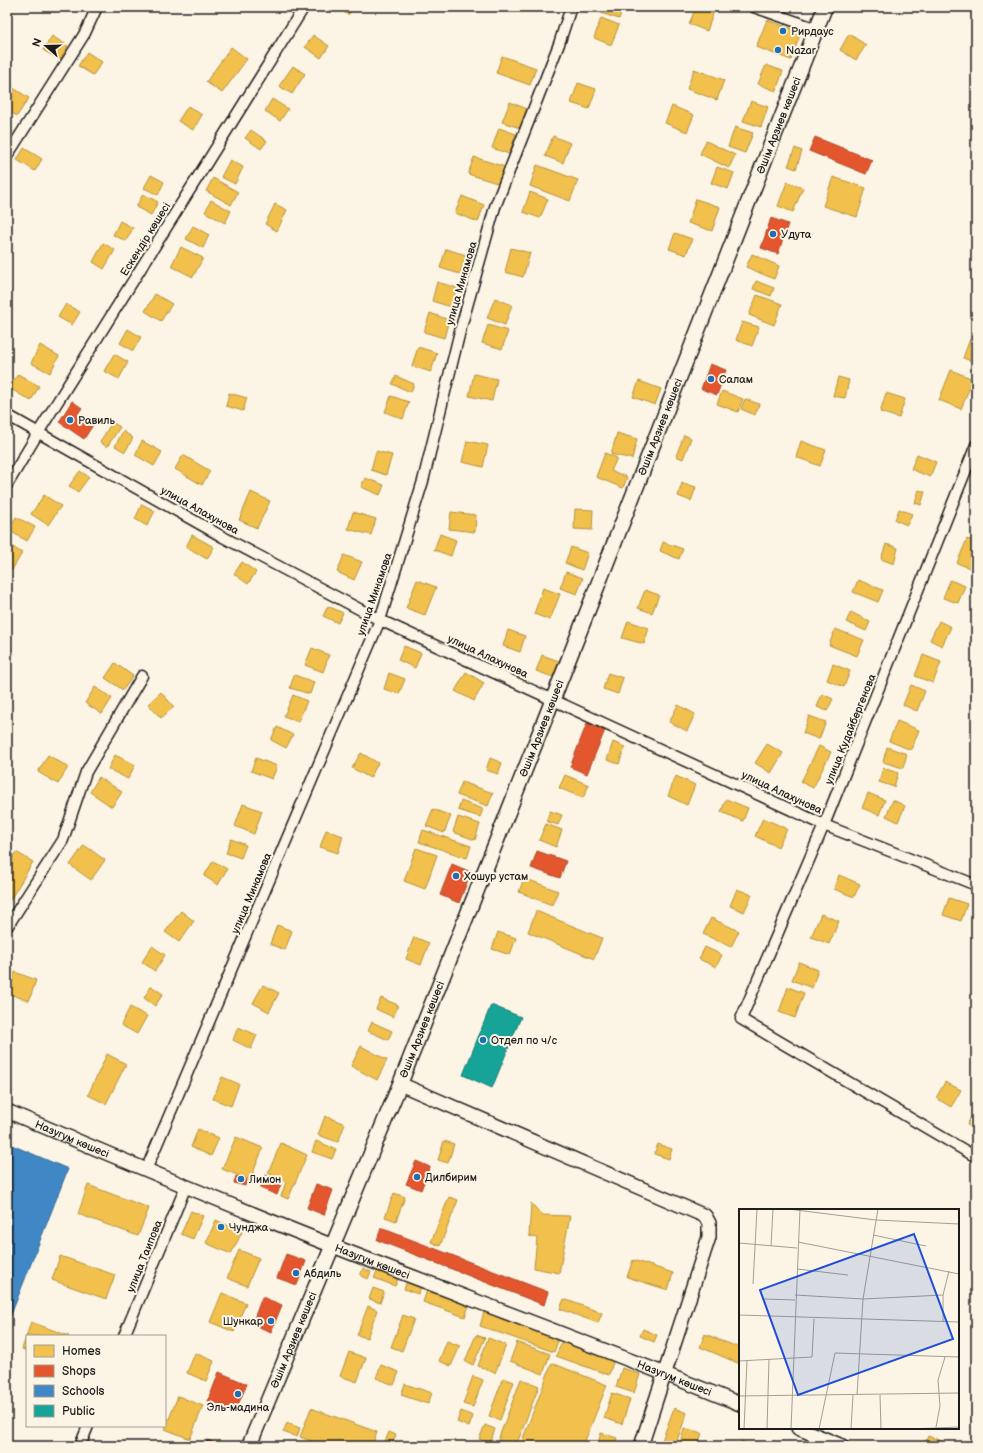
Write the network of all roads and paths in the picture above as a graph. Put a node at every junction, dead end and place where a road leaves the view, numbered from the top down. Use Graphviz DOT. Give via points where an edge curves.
graph roads {
  1 [pos="97,7"];
  2 [pos="304,7"];
  3 [pos="571,7"];
  4 [pos="754,7"];
  5 [pos="825,7"];
  6 [pos="817,29"];
  7 [pos="7,156"];
  8 [pos="7,415"];
  9 [pos="38,433"];
  10 [pos="976,445"];
  11 [pos="7,485"];
  12 [pos="380,620"];
  13 [pos="142,676"];
  14 [pos="554,699"];
  15 [pos="824,825"];
  16 [pos="976,885"];
  17 [pos="7,927"];
  18 [pos="400,1084"];
  19 [pos="7,1111"];
  20 [pos="976,1158"];
  21 [pos="146,1170"];
  22 [pos="186,1186"];
  23 [pos="333,1246"];
  24 [pos="124,1335"];
  25 [pos="665,1373"];
  26 [pos="739,1404"];
  27 [pos="88,1427"];
  28 [pos="800,1429"];
  29 [pos="82,1441"];
  30 [pos="248,1446"];
  31 [pos="640,1446"];
  32 [pos="842,1446"];
  1 -- 7 [label="street" via="85,33"];
  2 -- 9 [label="street, Ескендір көшесі"];
  3 -- 12 [label="street, улица Минамова" via="495,207 460,331 423,481"];
  4 -- 6 [label="street"];
  5 -- 6 [label="main road, Әшім Арзиев көшесі"];
  6 -- 14 [label="main road, Әшім Арзиев көшесі"];
  8 -- 9 [label="street, улица Алахунова"];
  9 -- 11 [label="street, Ескендір көшесі"];
  9 -- 12 [label="street, улица Алахунова" via="223,537"];
  10 -- 15 [label="street, улица Кудайбергенова"];
  12 -- 14 [label="street, улица Алахунова"];
  12 -- 21 [label="street, улица Минамова"];
  13 -- 17 [label="street" via="86,772 63,840"];
  14 -- 15 [label="street, улица Алахунова"];
  14 -- 18 [label="main road, Әшім Арзиев көшесі"];
  15 -- 16 [label="street, улица Алахунова"];
  15 -- 20 [label="street, улица Кудайбергенова" via="742,1019"];
  18 -- 23 [label="main road, Әшім Арзиев көшесі"];
  18 -- 25 [label="street" via="705,1216 709,1223 709,1237"];
  19 -- 21 [label="street, Назугум көшесі"];
  21 -- 22 [label="street, Назугум көшесі"];
  22 -- 23 [label="street, Назугум көшесі"];
  22 -- 24 [label="street, улица Таипова"];
  23 -- 25 [label="street, Назугум көшесі"];
  23 -- 30 [label="main road, Әшім Арзиев көшесі"];
  25 -- 26 [label="street, Назугум көшесі"];
  25 -- 31 [label="street"];
  27 -- 29 [label="street"];
  28 -- 32 [label="street"];
}
